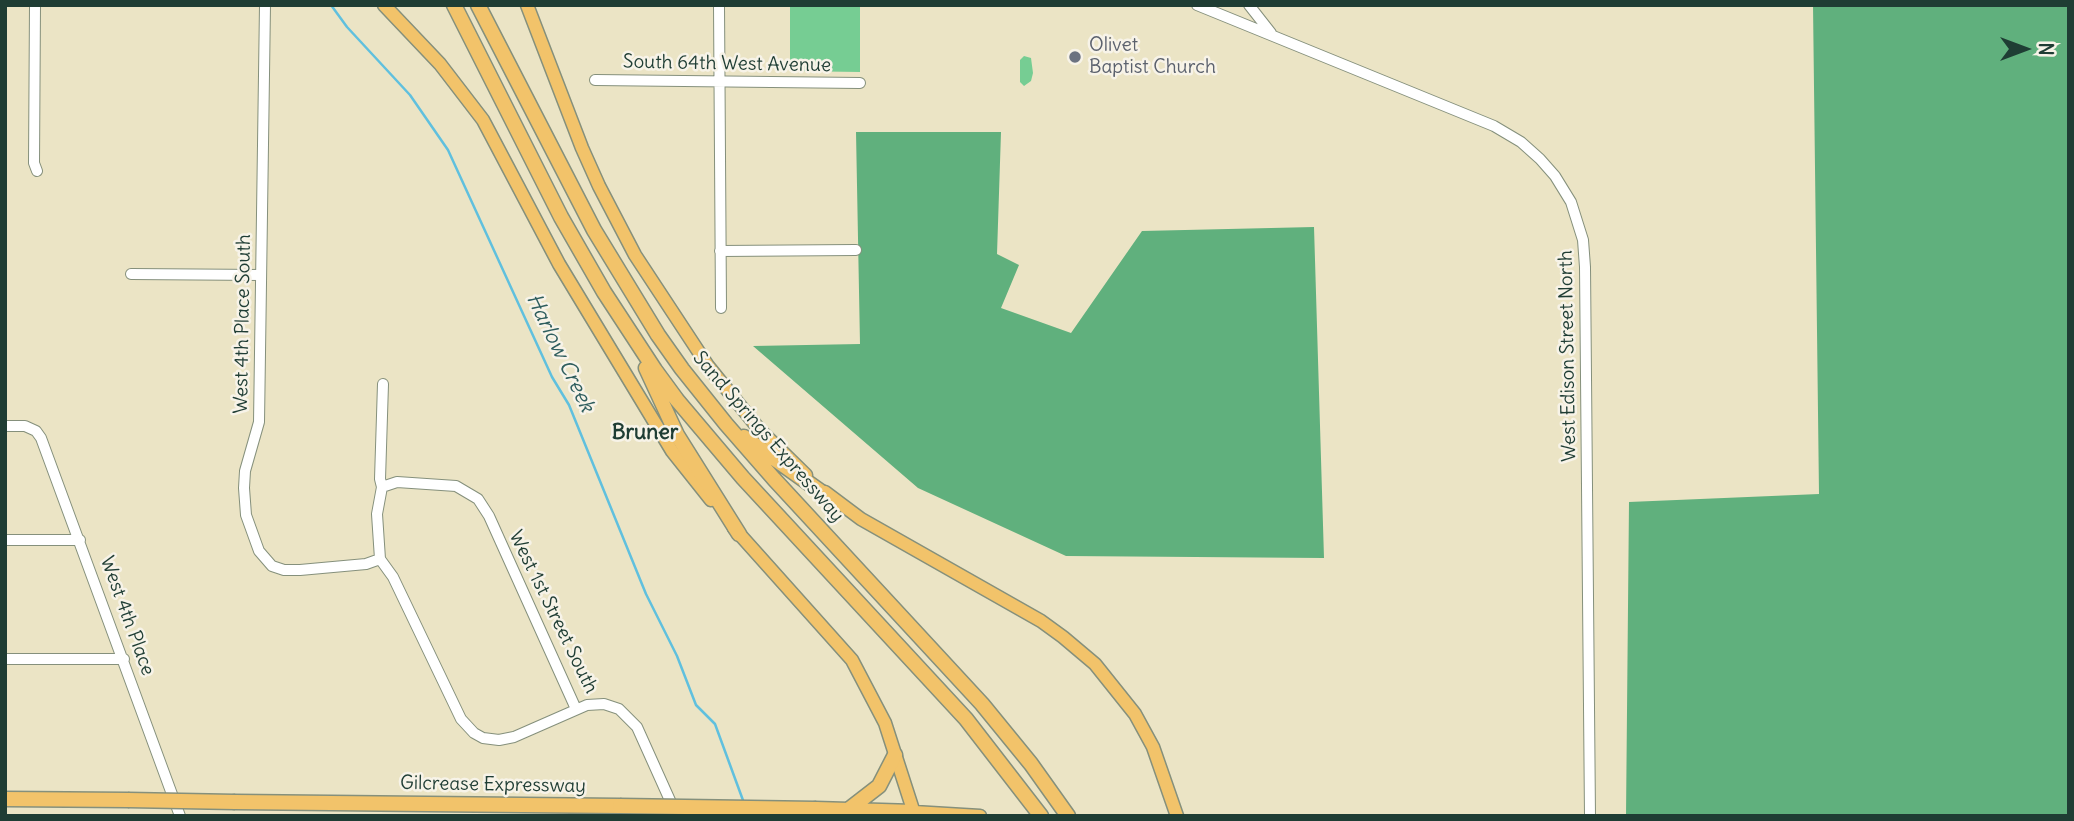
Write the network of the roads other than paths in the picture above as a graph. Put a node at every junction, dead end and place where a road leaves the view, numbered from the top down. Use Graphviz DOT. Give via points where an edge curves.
graph roads {
  1 [pos="35,5"];
  2 [pos="265,5"];
  3 [pos="384,5"];
  4 [pos="454,5"];
  5 [pos="478,5"];
  6 [pos="527,5"];
  7 [pos="719,5"];
  8 [pos="1197,5"];
  9 [pos="1249,5"];
  10 [pos="1274,36"];
  11 [pos="595,80"];
  12 [pos="718,80"];
  13 [pos="860,83"];
  14 [pos="37,171"];
  15 [pos="856,250"];
  16 [pos="720,251"];
  17 [pos="131,274"];
  18 [pos="261,275"];
  19 [pos="721,309"];
  20 [pos="627,329"];
  21 [pos="383,384"];
  22 [pos="726,424"];
  23 [pos="5,426"];
  24 [pos="382,487"];
  25 [pos="831,499"];
  26 [pos="739,534"];
  27 [pos="5,540"];
  28 [pos="80,540"];
  29 [pos="380,559"];
  30 [pos="5,659"];
  31 [pos="124,659"];
  32 [pos="576,709"];
  33 [pos="895,755"];
  34 [pos="5,799"];
  35 [pos="848,810"];
  36 [pos="914,814"];
  37 [pos="963,815"];
  38 [pos="180,816"];
  39 [pos="677,816"];
  40 [pos="980,816"];
  41 [pos="1041,816"];
  42 [pos="1068,816"];
  43 [pos="1177,816"];
  44 [pos="1590,816"];
  1 -- 14 [label="street"];
  2 -- 18 [label="street, West 4th Place South"];
  3 -- 26 [label="main road" via="440,64 483,120 559,264 672,451"];
  4 -- 20 [label="highway" via="561,217"];
  5 -- 22 [label="highway, Sand Springs Expressway" via="612,263 658,335"];
  6 -- 25 [label="main road" via="598,186 653,284 708,366 751,419"];
  7 -- 12 [label="street"];
  8 -- 10 [label="street, West Edison Street North"];
  9 -- 10 [label="street"];
  10 -- 44 [label="street, West Edison Street North" via="1494,126 1540,159 1571,202 1583,240 1586,288"];
  11 -- 12 [label="street, South 64th West Avenue"];
  12 -- 13 [label="street, South 64th West Avenue"];
  12 -- 16 [label="street"];
  15 -- 16 [label="street"];
  16 -- 19 [label="street"];
  17 -- 18 [label="street"];
  18 -- 29 [label="street, West 4th Place South" via="259,422 244,488 253,539 264,560 284,570"];
  20 -- 26 [label="highway" via="677,435"];
  20 -- 41 [label="highway" via="717,449 966,719"];
  21 -- 24 [label="street"];
  22 -- 25 [label="highway"];
  22 -- 42 [label="highway, Sand Springs Expressway" via="982,704"];
  23 -- 28 [label="street, West 4th Place" via="25,426 41,438"];
  24 -- 29 [label="street" via="377,514"];
  24 -- 32 [label="street, West 1st Street South" via="397,482 446,485 464,489 478,499"];
  25 -- 43 [label="main road" via="1041,621 1096,664 1153,747"];
  26 -- 33 [label="main road" via="852,660 876,702"];
  27 -- 28 [label="street"];
  28 -- 31 [label="street, West 4th Place"];
  29 -- 32 [label="street" via="461,719 474,733 491,740 509,739"];
  30 -- 31 [label="street"];
  31 -- 38 [label="street, West 4th Place"];
  32 -- 39 [label="street, West 1st Street South" via="604,704 632,719"];
  33 -- 35 [label="highway" via="879,786"];
  33 -- 36 [label="main road"];
  34 -- 35 [label="highway, Gilcrease Expressway, bridge"];
  35 -- 36 [label="highway, Gilcrease Expressway"];
  36 -- 37 [label="main road, Gilcrease Expressway"];
  37 -- 40 [label="main road, Gilcrease Expressway"];
}
